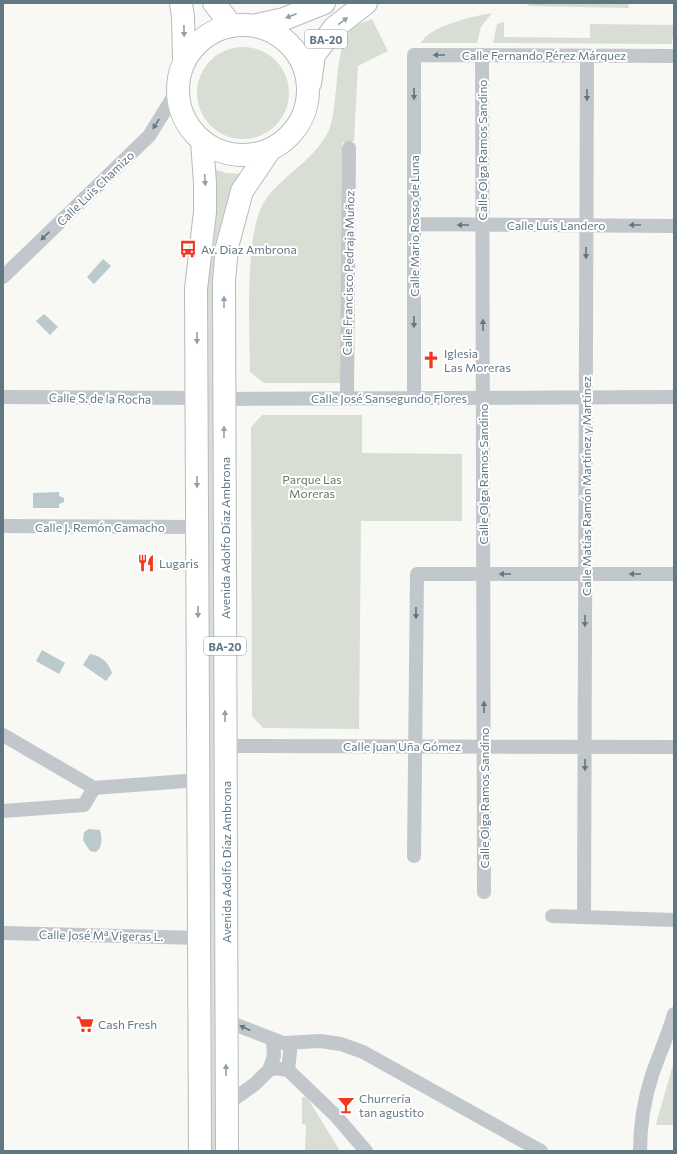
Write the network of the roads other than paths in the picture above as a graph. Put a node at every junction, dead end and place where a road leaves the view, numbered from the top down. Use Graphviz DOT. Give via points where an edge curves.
graph roads {
  1 [pos="181,3"];
  2 [pos="214,3"];
  3 [pos="324,3"];
  4 [pos="366,3"];
  5 [pos="231,25"];
  6 [pos="258,25"];
  7 [pos="414,55"];
  8 [pos="482,55"];
  9 [pos="587,56"];
  10 [pos="674,56"];
  11 [pos="184,59"];
  12 [pos="309,90"];
  13 [pos="177,91"];
  14 [pos="202,141"];
  15 [pos="349,148"];
  16 [pos="269,150"];
  17 [pos="414,224"];
  18 [pos="482,225"];
  19 [pos="586,225"];
  20 [pos="674,226"];
  21 [pos="3,277"];
  22 [pos="3,397"];
  23 [pos="586,397"];
  24 [pos="674,397"];
  25 [pos="197,398"];
  26 [pos="347,398"];
  27 [pos="414,398"];
  28 [pos="483,398"];
  29 [pos="224,399"];
  30 [pos="3,526"];
  31 [pos="198,527"];
  32 [pos="483,574"];
  33 [pos="586,574"];
  34 [pos="674,574"];
  35 [pos="3,735"];
  36 [pos="225,746"];
  37 [pos="416,746"];
  38 [pos="484,746"];
  39 [pos="585,746"];
  40 [pos="674,747"];
  41 [pos="199,780"];
  42 [pos="94,788"];
  43 [pos="3,811"];
  44 [pos="414,856"];
  45 [pos="484,892"];
  46 [pos="552,916"];
  47 [pos="584,917"];
  48 [pos="674,920"];
  49 [pos="3,933"];
  50 [pos="200,938"];
  51 [pos="674,1014"];
  52 [pos="226,1021"];
  53 [pos="273,1040"];
  54 [pos="291,1043"];
  55 [pos="269,1070"];
  56 [pos="288,1070"];
  57 [pos="227,1104"];
  58 [pos="200,1151"];
  59 [pos="227,1151"];
  60 [pos="366,1151"];
  61 [pos="541,1151"];
  62 [pos="640,1151"];
  1 -- 11 [label="highway, one-way" via="184,17"];
  2 -- 5 [label="highway"];
  3 -- 6 [label="highway, BA-20, one-way" via="284,19"];
  12 -- 4 [label="highway, BA-20, one-way" via="314,55 334,28"];
  5 -- 6 [label="highway, BA-20"];
  5 -- 11 [label="highway, BA-20" via="208,37"];
  6 -- 12 [label="highway, BA-20" via="278,34 294,49 305,68"];
  8 -- 7 [label="street, Calle Fernando Pérez Márquez, one-way"];
  7 -- 17 [label="street, Calle Mario Rosso de Luna, one-way"];
  8 -- 9 [label="street, Calle Fernando Pérez Márquez"];
  8 -- 18 [label="street, Calle Olga Ramos Sandino"];
  9 -- 10 [label="street, Calle Fernando Pérez Márquez"];
  9 -- 19 [label="street, Calle Matías Ramón Martínez y Martínez, one-way"];
  11 -- 13 [label="highway, BA-20"];
  12 -- 16 [label="highway, BA-20" via="306,109 298,126 285,140"];
  13 -- 14 [label="highway, BA-20" via="180,110 189,127"];
  13 -- 21 [label="street, Calle Luis Chamizo, one-way" via="149,136"];
  14 -- 16 [label="highway, BA-20" via="217,150 234,155 252,155"];
  14 -- 25 [label="highway, BA-20, one-way" via="205,212 196,289"];
  15 -- 26 [label="street, Calle Francisco Pedraja Muñoz"];
  29 -- 16 [label="highway, Avenida Adolfo Díaz Ambrona / BA-20, one-way" via="224,281 227,247 242,191"];
  18 -- 17 [label="street, Calle Luis Landero, one-way"];
  17 -- 27 [label="street, Calle Mario Rosso de Luna, one-way"];
  18 -- 19 [label="street, Calle Luis Landero"];
  28 -- 18 [label="street, Calle Olga Ramos Sandino, one-way"];
  20 -- 19 [label="street, Calle Luis Landero, one-way"];
  19 -- 23 [label="street, Calle Matías Ramón Martínez y Martínez, one-way"];
  22 -- 25 [label="street, Calle S. de la Rocha"];
  23 -- 24 [label="street, Calle José Sansegundo Flores"];
  23 -- 28 [label="street, Calle José Sansegundo Flores"];
  23 -- 33 [label="street, Calle Matías Ramón Martínez y Martínez"];
  25 -- 31 [label="highway, BA-20, one-way"];
  26 -- 27 [label="street, Calle José Sansegundo Flores"];
  26 -- 29 [label="street, Calle José Sansegundo Flores"];
  27 -- 28 [label="street, Calle José Sansegundo Flores"];
  28 -- 32 [label="street, Calle Olga Ramos Sandino"];
  36 -- 29 [label="highway, Avenida Adolfo Díaz Ambrona / BA-20, one-way"];
  30 -- 31 [label="street, Calle J. Remón Camacho"];
  31 -- 41 [label="highway, BA-20, one-way"];
  33 -- 32 [label="street, one-way"];
  32 -- 37 [label="street, one-way" via="417,574"];
  38 -- 32 [label="street, Calle Olga Ramos Sandino, one-way"];
  34 -- 33 [label="street, one-way"];
  33 -- 39 [label="street, Calle Matías Ramón Martínez y Martínez, one-way"];
  35 -- 42 [label="street"];
  36 -- 37 [label="street, Calle Juan Uña Gómez"];
  36 -- 52 [label="highway, Avenida Adolfo Díaz Ambrona / BA-20"];
  37 -- 38 [label="street, Calle Juan Uña Gómez"];
  37 -- 44 [label="street"];
  38 -- 39 [label="street, Calle Juan Uña Gómez"];
  38 -- 45 [label="street, Calle Olga Ramos Sandino"];
  39 -- 40 [label="street, Calle Juan Uña Gómez"];
  39 -- 47 [label="street, Calle Matías Ramón Martínez y Martínez, one-way"];
  41 -- 42 [label="street"];
  41 -- 50 [label="highway, BA-20"];
  42 -- 43 [label="street" via="84,805"];
  46 -- 47 [label="street"];
  47 -- 48 [label="street"];
  49 -- 50 [label="street, Calle José Mª Vigeras L."];
  50 -- 58 [label="highway, BA-20"];
  51 -- 62 [label="street" via="652,1076 640,1123"];
  53 -- 52 [label="street, one-way"];
  57 -- 52 [label="highway, Avenida Adolfo Díaz Ambrona / BA-20, one-way"];
  53 -- 54 [label="street"];
  53 -- 55 [label="street" via="274,1056"];
  54 -- 56 [label="street"];
  54 -- 61 [label="street" via="320,1041 364,1052"];
  55 -- 56 [label="street"];
  55 -- 57 [label="street" via="255,1084"];
  56 -- 60 [label="street" via="336,1116"];
  57 -- 59 [label="highway, Avenida Adolfo Díaz Ambrona / BA-20"];
}
